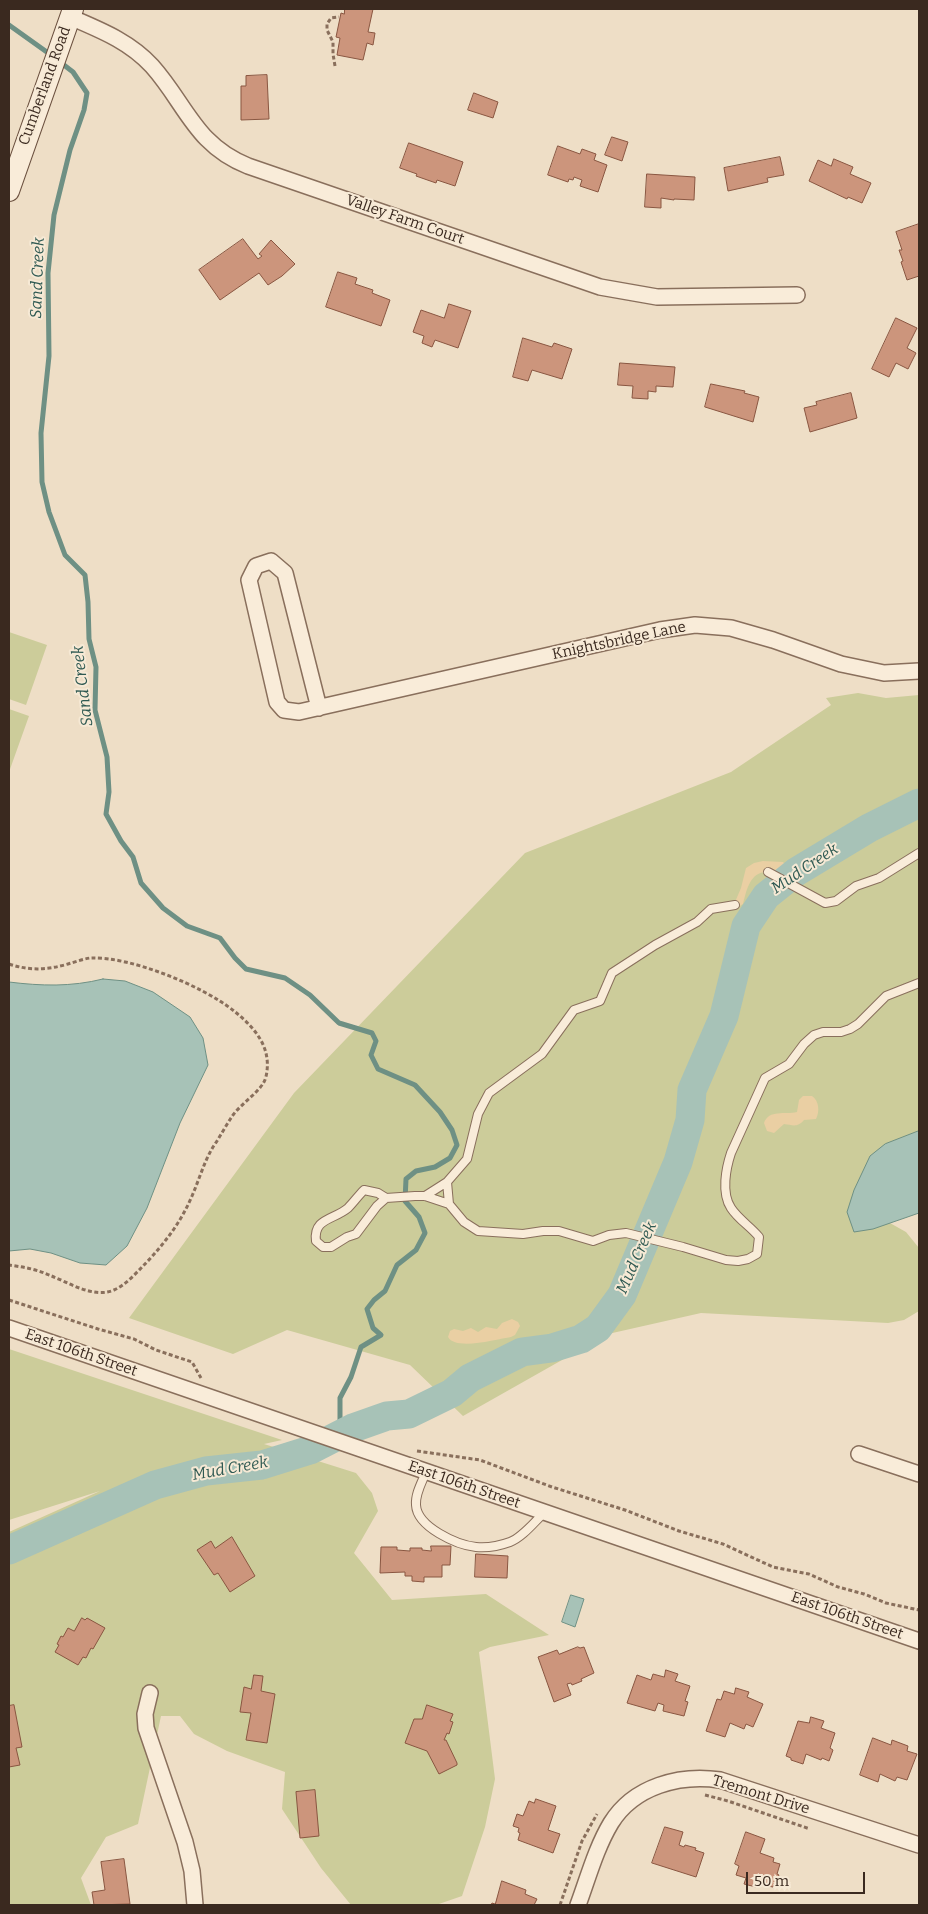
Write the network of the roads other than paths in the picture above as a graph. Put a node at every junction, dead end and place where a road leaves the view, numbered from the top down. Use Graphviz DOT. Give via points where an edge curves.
graph roads {
  1 [pos="71,13"];
  2 [pos="9,191"];
  3 [pos="797,295"];
  4 [pos="919,671"];
  5 [pos="319,708"];
  6 [pos="919,853"];
  7 [pos="768,872"];
  8 [pos="735,905"];
  9 [pos="919,983"];
  10 [pos="447,1182"];
  11 [pos="425,1196"];
  12 [pos="386,1198"];
  13 [pos="449,1204"];
  14 [pos="9,1328"];
  15 [pos="859,1454"];
  16 [pos="426,1472"];
  17 [pos="919,1474"];
  18 [pos="545,1512"];
  19 [pos="919,1641"];
  20 [pos="150,1693"];
  21 [pos="919,1845"];
  22 [pos="195,1905"];
  23 [pos="578,1905"];
  1 -- 2 [label="main road, Cumberland Road"];
  1 -- 3 [label="street, Valley Farm Court" via="140,54 162,78 209,143 232,160 600,287 657,297"];
  4 -- 5 [label="street, Knightsbridge Lane" via="884,673 841,664 731,628 695,626 660,630"];
  5 -- 5 [label="street, Knightsbridge Lane" via="285,574 271,561 256,566 249,580 277,702 284,710 299,712"];
  6 -- 7 [label="lane" via="879,878 856,886 836,901 825,903"];
  8 -- 10 [label="lane" via="711,909 697,922 612,973 600,1000 574,1010 542,1054 489,1093 478,1114 466,1159"];
  9 -- 13 [label="lane" via="886,996 850,1029 814,1035 789,1064 765,1078 760,1086 727,1163 726,1177 726,1196 731,1208 759,1237 757,1254 748,1259 726,1260 626,1233 593,1241 559,1231 523,1234 478,1231 464,1222"];
  10 -- 11 [label="lane"];
  10 -- 13 [label="lane"];
  11 -- 12 [label="lane"];
  11 -- 13 [label="lane"];
  12 -- 12 [label="lane" via="356,1234 331,1247 323,1247 316,1242 314,1232 318,1226 348,1208 364,1190"];
  14 -- 16 [label="street, East 106th Street"];
  15 -- 17 [label="street"];
  16 -- 18 [label="street, East 106th Street"];
  16 -- 18 [label="lane" via="415,1506 421,1516 431,1528 447,1538 473,1547 512,1541"];
  18 -- 19 [label="street, East 106th Street"];
  20 -- 22 [label="street" via="146,1728 185,1842"];
  21 -- 23 [label="street, Tremont Drive" via="720,1780 676,1780 641,1794 613,1820 598,1849"];
}
